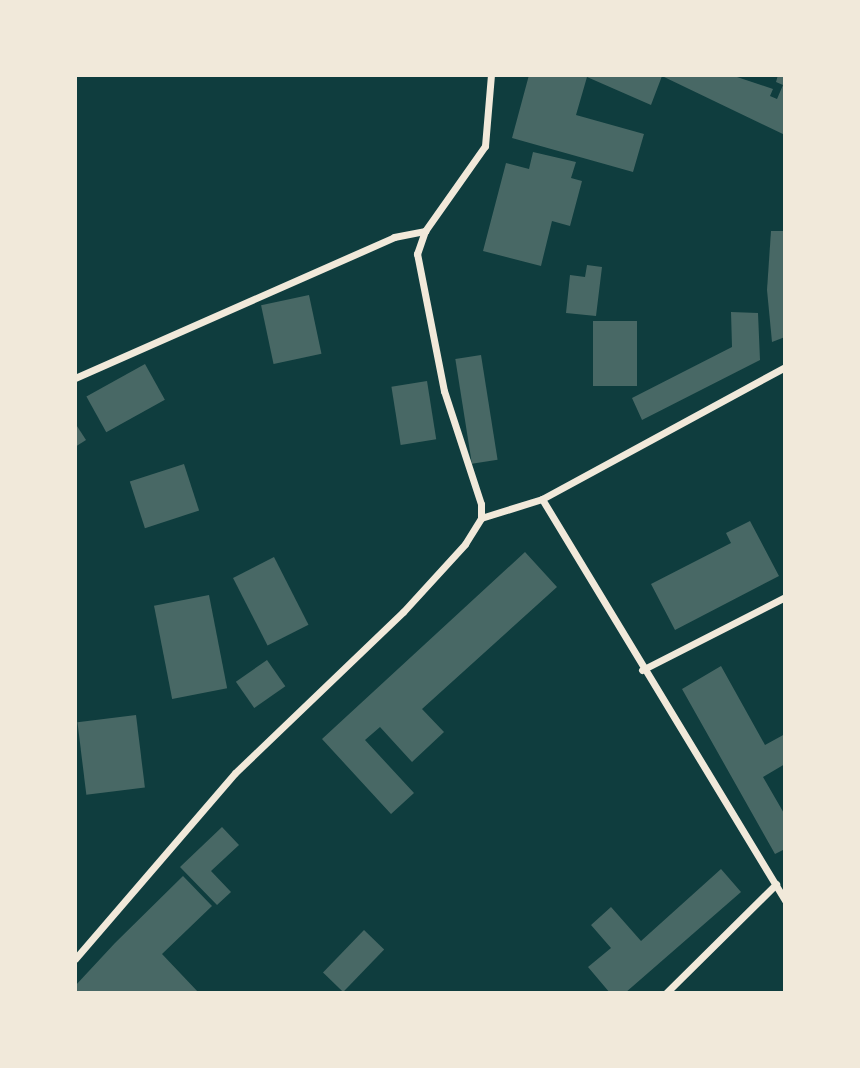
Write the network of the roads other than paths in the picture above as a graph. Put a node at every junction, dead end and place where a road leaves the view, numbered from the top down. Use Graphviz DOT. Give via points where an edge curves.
graph roads {
  1 [pos="491,75"];
  2 [pos="425,231"];
  3 [pos="785,367"];
  4 [pos="75,378"];
  5 [pos="542,499"];
  6 [pos="481,518"];
  7 [pos="785,597"];
  8 [pos="642,670"];
  9 [pos="776,884"];
  10 [pos="785,901"];
  11 [pos="75,959"];
  12 [pos="666,993"];
  1 -- 2 [label="street" via="485,146"];
  2 -- 4 [label="street" via="394,237"];
  2 -- 6 [label="street" via="417,254 442,379 481,504"];
  3 -- 5 [label="street"];
  5 -- 6 [label="street"];
  5 -- 8 [label="street"];
  6 -- 11 [label="street" via="465,544 403,612 234,773"];
  7 -- 8 [label="street"];
  8 -- 9 [label="street"];
  9 -- 10 [label="street"];
  9 -- 12 [label="street"];
}
